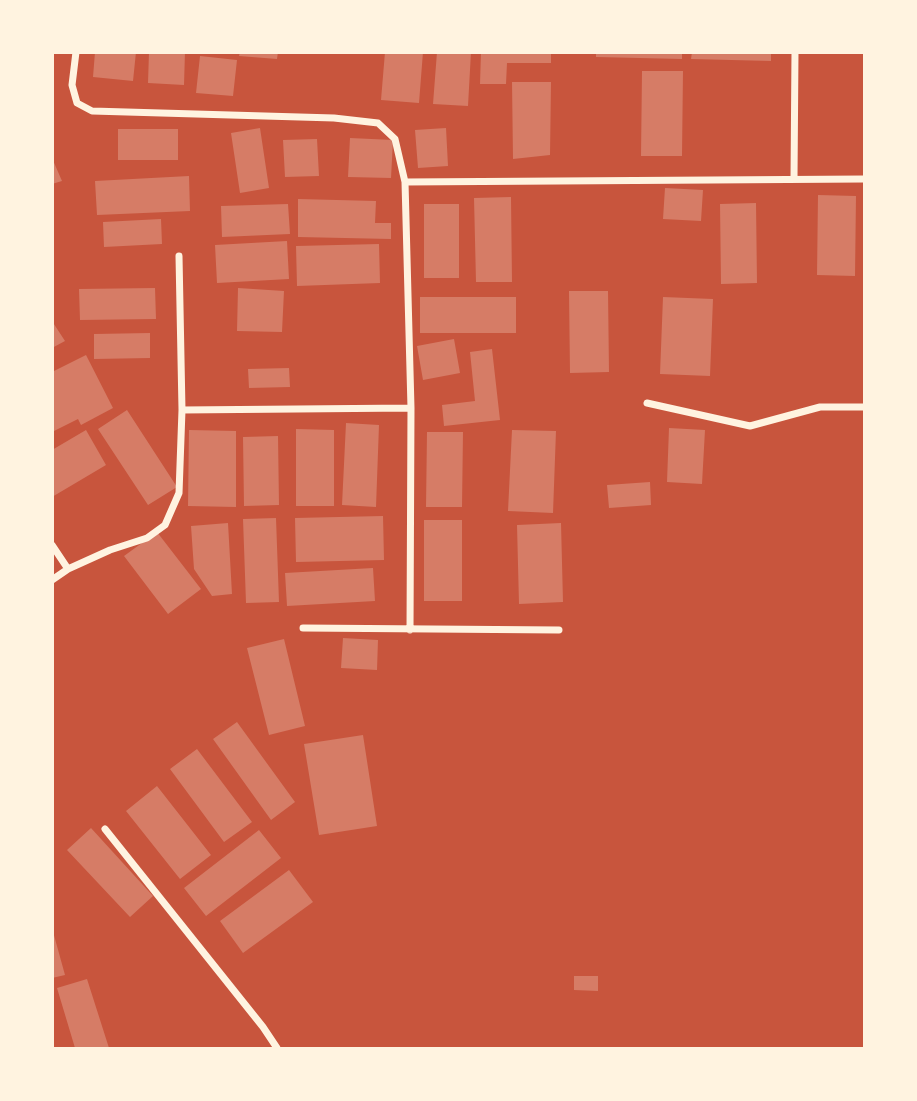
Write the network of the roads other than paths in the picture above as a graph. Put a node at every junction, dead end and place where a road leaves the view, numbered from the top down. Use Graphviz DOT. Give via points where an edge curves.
graph roads {
  1 [pos="76,52"];
  2 [pos="795,52"];
  3 [pos="794,178"];
  4 [pos="864,179"];
  5 [pos="405,182"];
  6 [pos="179,257"];
  7 [pos="647,403"];
  8 [pos="864,407"];
  9 [pos="411,408"];
  10 [pos="182,410"];
  11 [pos="52,545"];
  12 [pos="68,569"];
  13 [pos="52,580"];
  14 [pos="303,628"];
  15 [pos="410,630"];
  16 [pos="559,630"];
  17 [pos="105,829"];
  18 [pos="277,1048"];
  1 -- 5 [label="street" via="72,85 77,103 92,111 378,123 396,139"];
  2 -- 3 [label="street"];
  3 -- 4 [label="street"];
  3 -- 5 [label="street"];
  5 -- 9 [label="street"];
  6 -- 10 [label="street"];
  7 -- 8 [label="street" via="751,426 820,407"];
  9 -- 10 [label="street"];
  9 -- 15 [label="street"];
  10 -- 12 [label="street" via="179,493 166,525 147,538"];
  11 -- 12 [label="street"];
  12 -- 13 [label="street"];
  14 -- 15 [label="street"];
  15 -- 16 [label="street"];
  17 -- 18 [label="street"];
}
